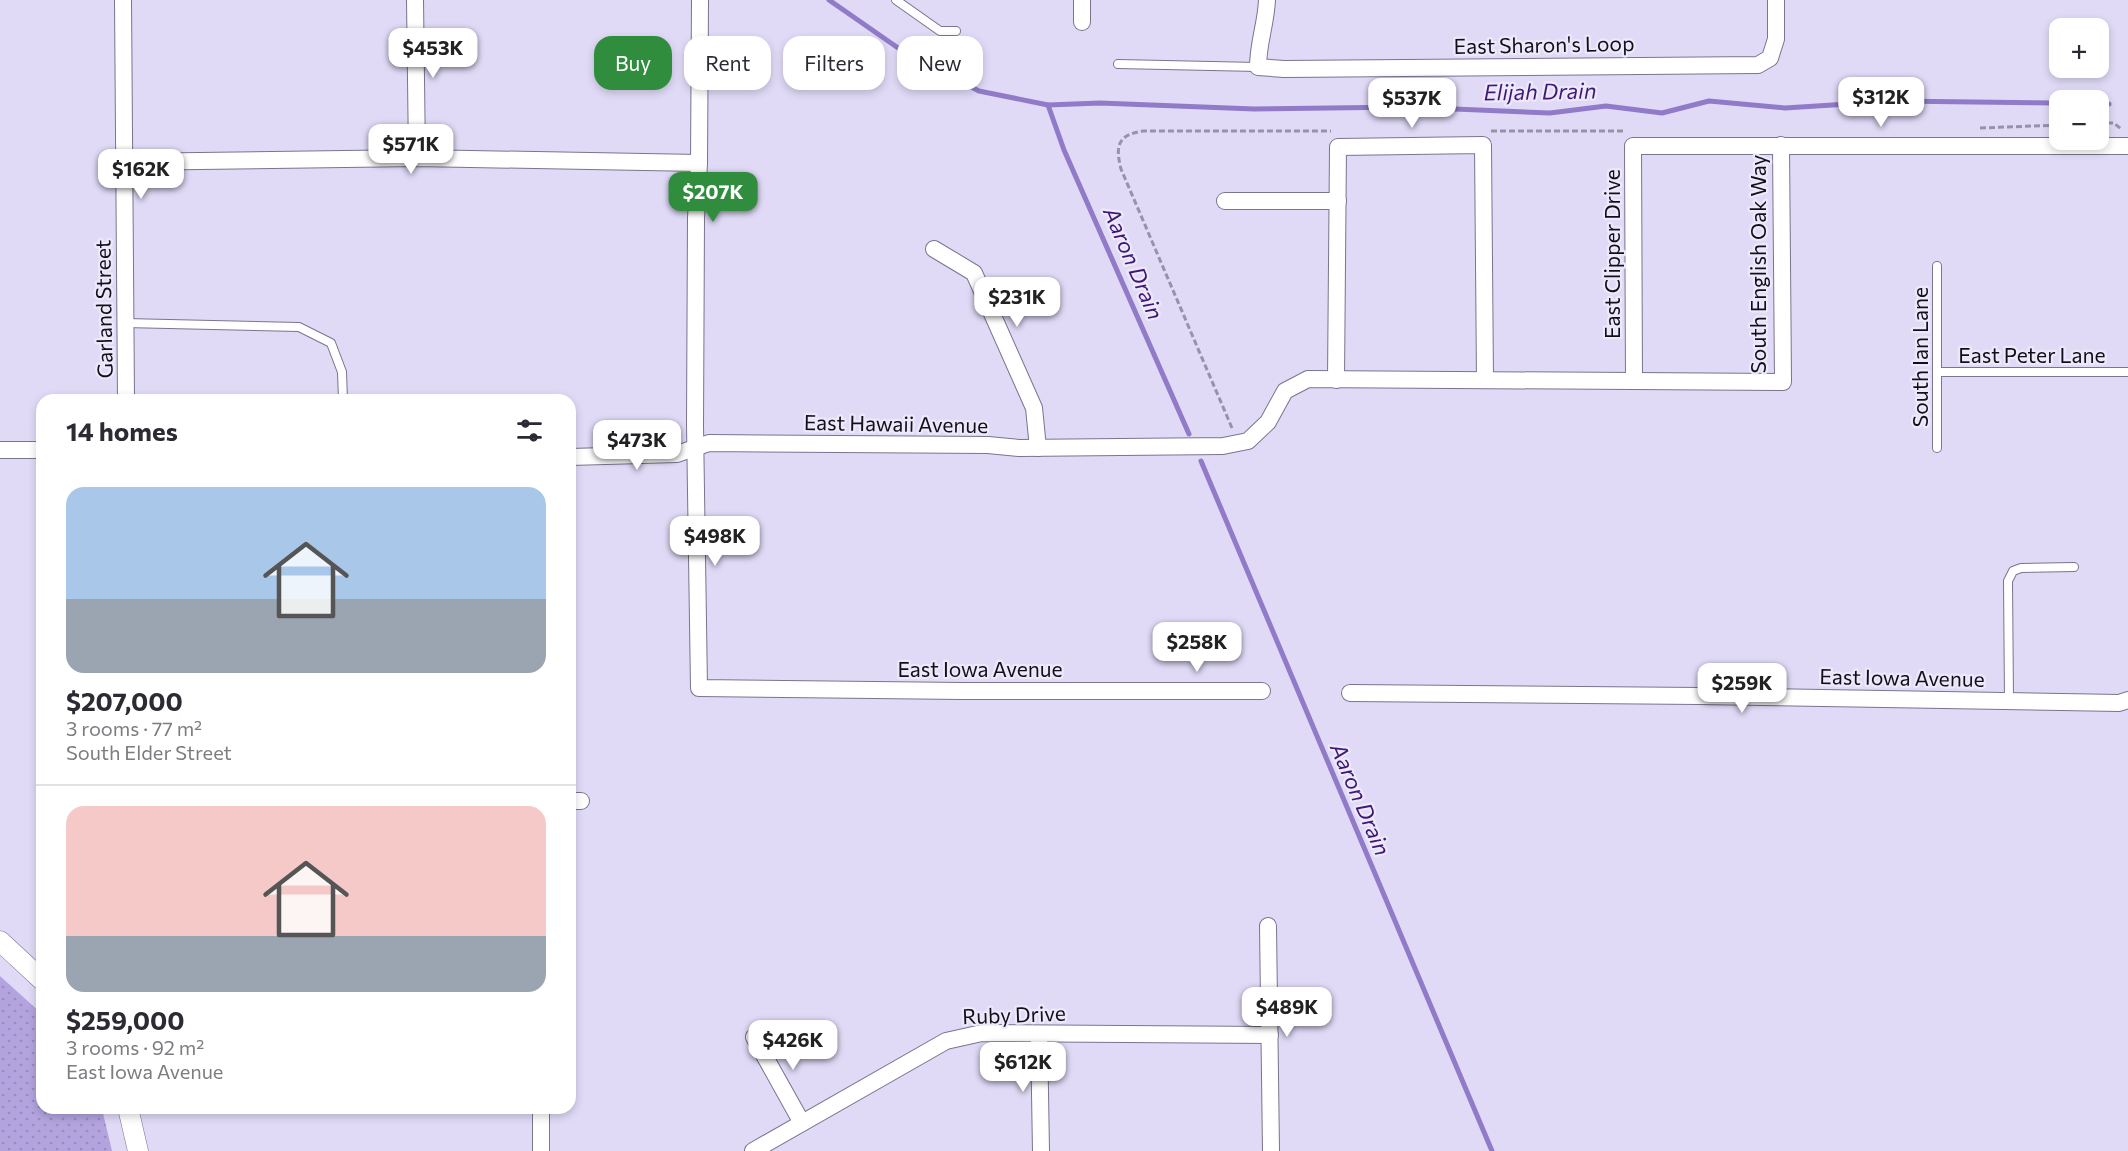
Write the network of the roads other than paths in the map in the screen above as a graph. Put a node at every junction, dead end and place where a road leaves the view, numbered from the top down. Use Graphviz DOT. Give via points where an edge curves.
graph roads {
  1 [pos="123,0"];
  2 [pos="416,0"];
  3 [pos="700,0"];
  4 [pos="896,0"];
  5 [pos="1082,0"];
  6 [pos="1267,0"];
  7 [pos="1776,0"];
  8 [pos="1082,22"];
  9 [pos="956,31"];
  10 [pos="1119,64"];
  11 [pos="1258,67"];
  12 [pos="1781,145"];
  13 [pos="2128,146"];
  14 [pos="417,158"];
  15 [pos="124,162"];
  16 [pos="699,163"];
  17 [pos="1225,201"];
  18 [pos="1338,201"];
  19 [pos="934,249"];
  20 [pos="1937,266"];
  21 [pos="124,323"];
  22 [pos="1937,372"];
  23 [pos="2128,372"];
  24 [pos="1336,380"];
  25 [pos="1485,380"];
  26 [pos="1634,381"];
  27 [pos="126,394"];
  28 [pos="343,394"];
  29 [pos="696,447"];
  30 [pos="1038,448"];
  31 [pos="1937,448"];
  32 [pos="0,450"];
  33 [pos="36,450"];
  34 [pos="576,456"];
  35 [pos="2074,567"];
  36 [pos="1262,691"];
  37 [pos="1350,693"];
  38 [pos="2128,700"];
  39 [pos="2009,701"];
  40 [pos="1268,926"];
  41 [pos="0,941"];
  42 [pos="36,974"];
  43 [pos="1039,1034"];
  44 [pos="1270,1035"];
  45 [pos="754,1036"];
  46 [pos="129,1114"];
  47 [pos="541,1114"];
  48 [pos="802,1123"];
  49 [pos="138,1151"];
  50 [pos="541,1151"];
  51 [pos="753,1151"];
  52 [pos="1041,1151"];
  53 [pos="1271,1151"];
  1 -- 15 [label="street, Garland Street"];
  2 -- 14 [label="street"];
  3 -- 16 [label="street"];
  4 -- 9 [label="lane" via="940,31"];
  5 -- 8 [label="street"];
  6 -- 11 [label="street"];
  7 -- 11 [label="street, East Sharon's Loop" via="1776,39 1770,58 1758,65"];
  10 -- 11 [label="lane"];
  12 -- 13 [label="street, East Clipper Drive"];
  12 -- 26 [label="street, East Clipper Drive" via="1633,146"];
  12 -- 26 [label="street, South English Oak Way" via="1783,382"];
  14 -- 15 [label="street"];
  14 -- 16 [label="street"];
  15 -- 21 [label="street, Garland Street"];
  16 -- 29 [label="street"];
  17 -- 18 [label="street"];
  18 -- 24 [label="street"];
  18 -- 25 [label="street" via="1338,147 1483,145"];
  19 -- 30 [label="street" via="974,273 1034,408"];
  20 -- 22 [label="lane, South Ian Lane"];
  21 -- 27 [label="street, Garland Street"];
  21 -- 28 [label="lane" via="299,327 331,343 342,372"];
  22 -- 23 [label="lane, East Peter Lane"];
  22 -- 31 [label="lane, South Ian Lane"];
  24 -- 25 [label="street"];
  24 -- 30 [label="street, East Hawaii Avenue" via="1308,380 1285,390 1268,422 1248,441 1224,447"];
  25 -- 26 [label="street"];
  29 -- 30 [label="street, East Hawaii Avenue" via="709,443"];
  29 -- 34 [label="street, East Hawaii Avenue" via="677,454"];
  29 -- 36 [label="street, East Iowa Avenue" via="699,688"];
  32 -- 33 [label="street"];
  35 -- 39 [label="lane" via="2021,568 2013,571 2008,581"];
  37 -- 39 [label="street, East Iowa Avenue"];
  38 -- 39 [label="street, East Iowa Avenue"];
  40 -- 44 [label="street"];
  41 -- 42 [label="street"];
  43 -- 44 [label="street, Ruby Drive"];
  43 -- 48 [label="street, Ruby Drive" via="982,1034 946,1041"];
  43 -- 52 [label="street"];
  44 -- 53 [label="street"];
  45 -- 48 [label="street"];
  46 -- 49 [label="street"];
  47 -- 50 [label="street"];
  48 -- 51 [label="street, Ruby Drive"];
}
